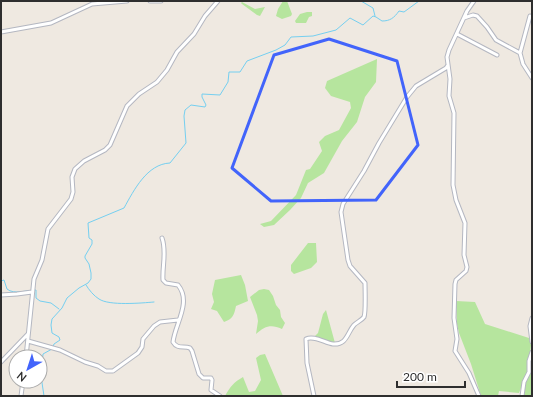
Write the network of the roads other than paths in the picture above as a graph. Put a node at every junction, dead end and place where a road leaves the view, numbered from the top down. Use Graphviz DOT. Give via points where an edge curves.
graph roads {
  1 [pos="127,1"];
  2 [pos="150,1"];
  3 [pos="161,1"];
  4 [pos="218,1"];
  5 [pos="474,1"];
  6 [pos="530,16"];
  7 [pos="464,18"];
  8 [pos="1,32"];
  9 [pos="457,34"];
  10 [pos="520,53"];
  11 [pos="496,55"];
  12 [pos="448,65"];
  13 [pos="532,78"];
  14 [pos="162,238"];
  15 [pos="32,290"];
  16 [pos="1,295"];
  17 [pos="532,318"];
  18 [pos="178,320"];
  19 [pos="28,334"];
  20 [pos="28,341"];
  21 [pos="532,342"];
  22 [pos="27,349"];
  23 [pos="532,352"];
  24 [pos="1,362"];
  25 [pos="220,396"];
  26 [pos="314,396"];
  27 [pos="479,396"];
  28 [pos="522,396"];
  1 -- 8 [label="street" via="92,4 51,23"];
  2 -- 3 [label="street"];
  4 -- 15 [label="street" via="177,52 158,82 139,94 127,106 110,145 75,169 71,199 48,229 42,260"];
  5 -- 7 [label="street"];
  6 -- 10 [label="street"];
  7 -- 9 [label="street"];
  7 -- 10 [label="street" via="477,16 496,40"];
  9 -- 11 [label="street"];
  9 -- 12 [label="street" via="448,52"];
  10 -- 13 [label="street"];
  12 -- 26 [label="street" via="416,86 407,97 343,204 347,259 365,282 365,313 341,343 332,344 312,338 306,340 306,363"];
  12 -- 27 [label="street" via="454,113 454,191 465,223 464,255 467,267 455,283 454,318 458,339 455,351"];
  14 -- 18 [label="street" via="165,246 163,280 178,285 183,297 182,312"];
  15 -- 16 [label="street"];
  15 -- 19 [label="street"];
  17 -- 21 [label="street"];
  18 -- 20 [label="street" via="160,322 154,326 143,339 138,353 112,371 106,371 60,350"];
  18 -- 25 [label="street" via="173,343 179,347 190,348 199,374 203,378 211,378 211,390"];
  19 -- 20 [label="street"];
  19 -- 24 [label="street"];
  20 -- 22 [label="street"];
  23 -- 28 [label="street"];
}
